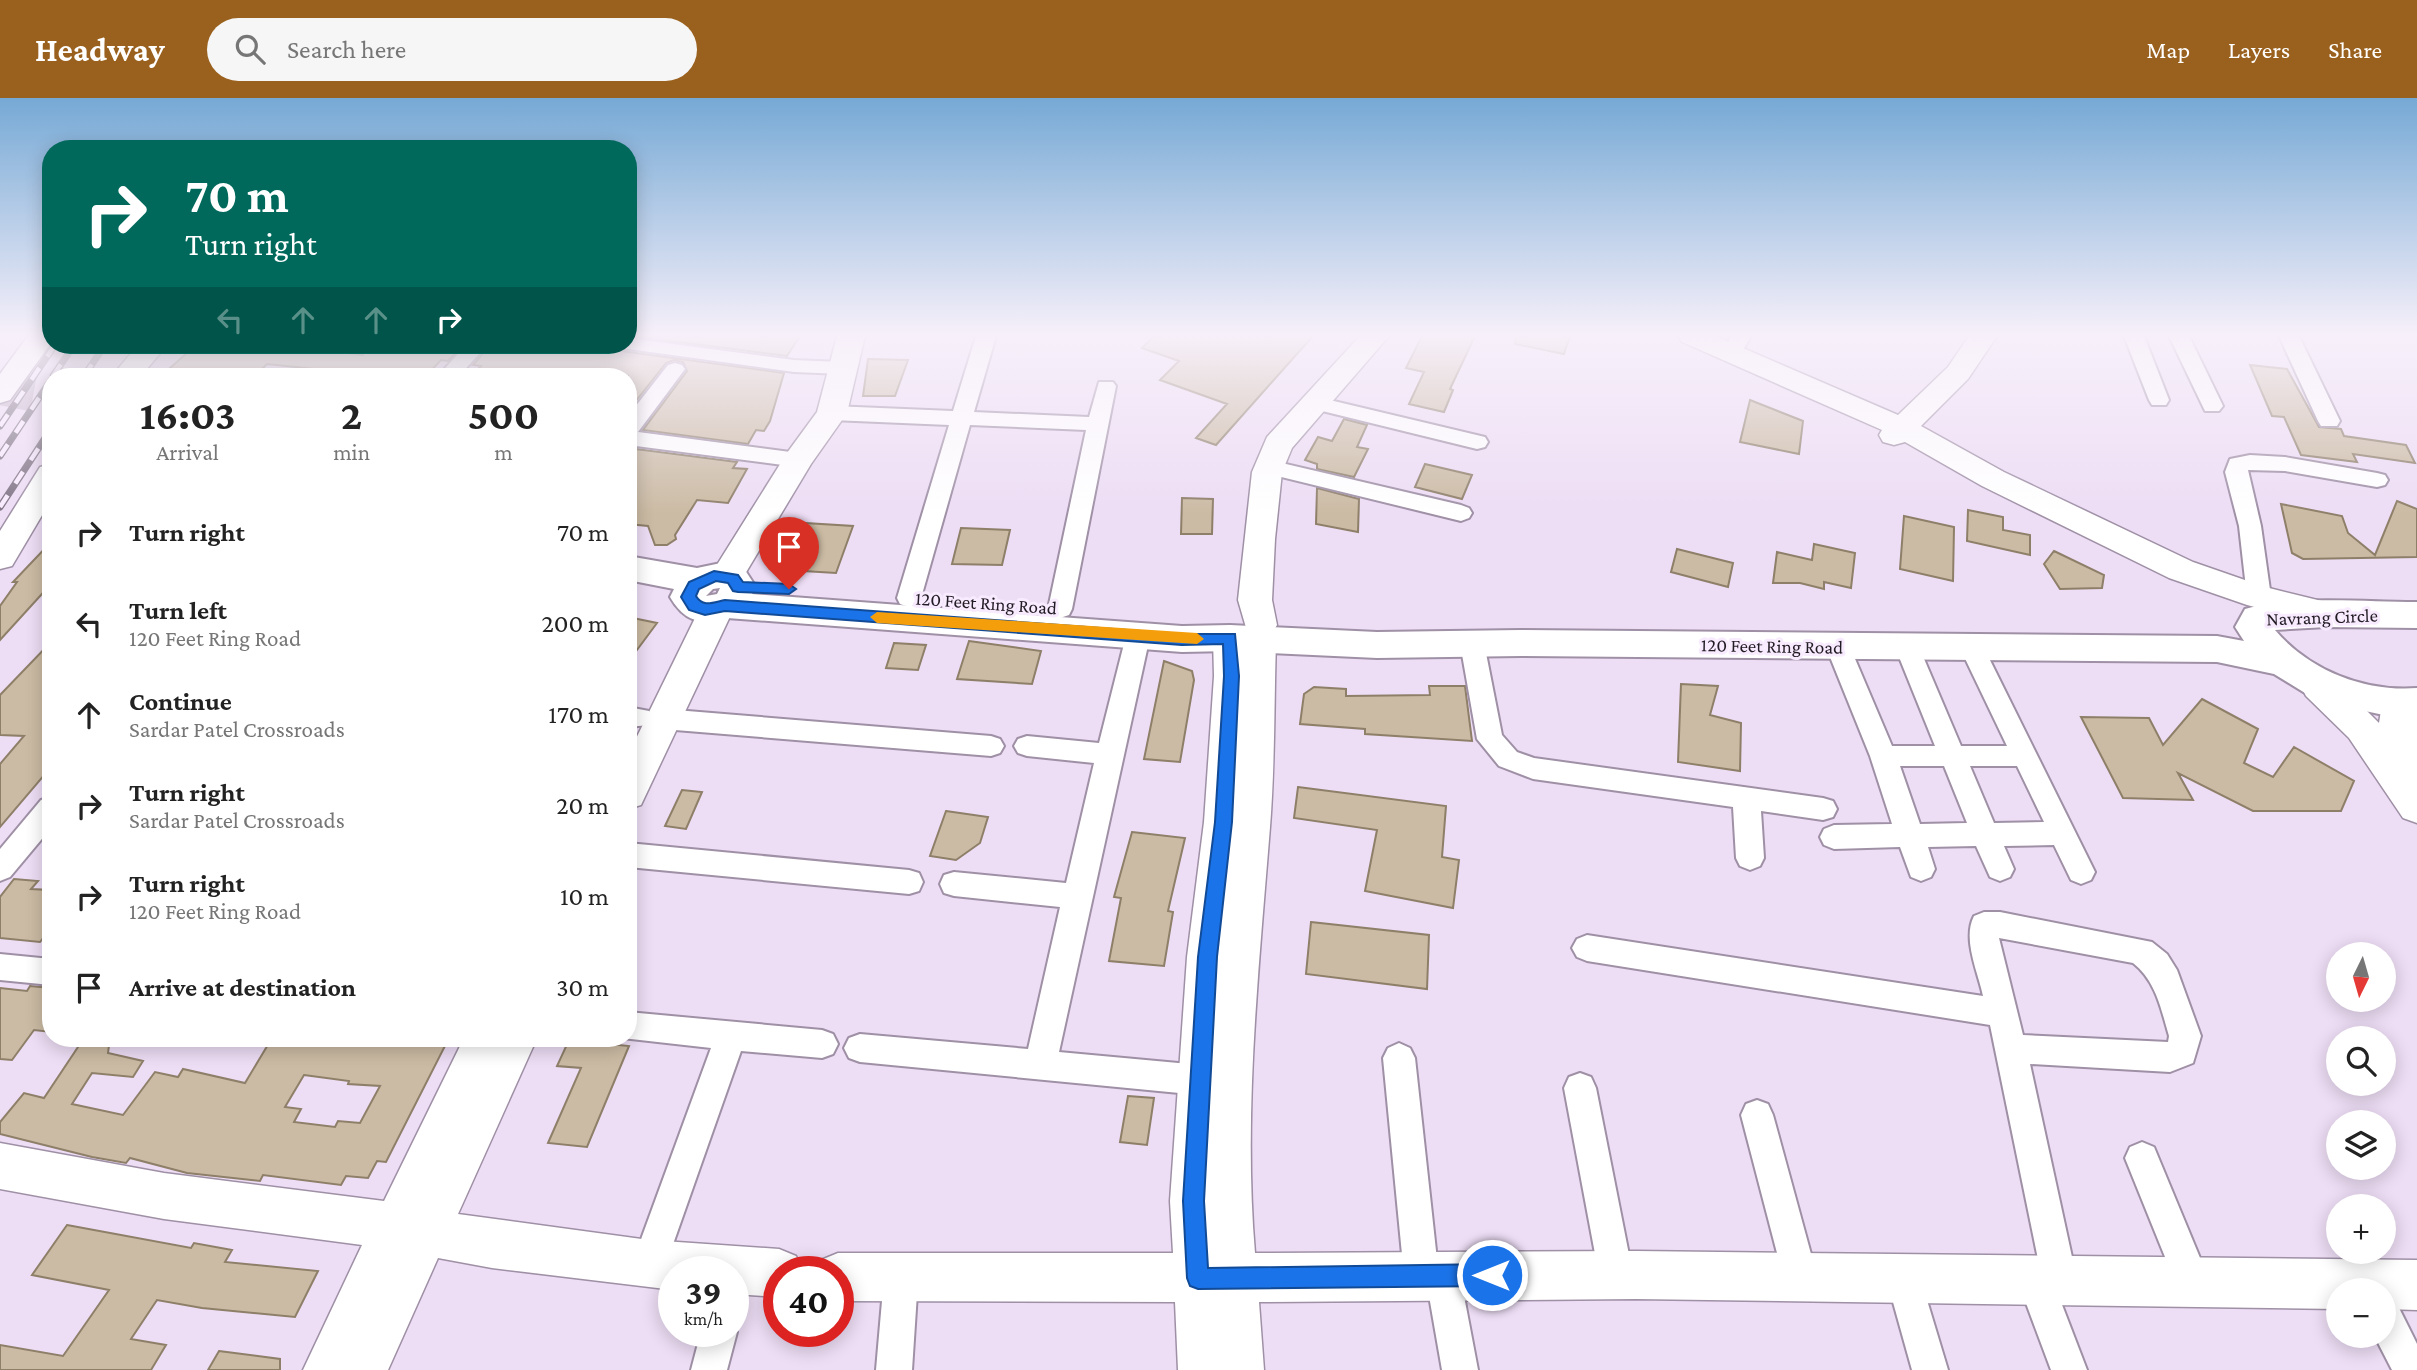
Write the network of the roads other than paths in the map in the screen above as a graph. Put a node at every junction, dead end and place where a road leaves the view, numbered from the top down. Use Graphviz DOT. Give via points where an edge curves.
graph roads {
  1 [pos="655,395"];
  2 [pos="811,395"];
  3 [pos="832,395"];
  4 [pos="968,395"];
  5 [pos="1104,395"];
  6 [pos="1307,395"];
  7 [pos="1324,395"];
  8 [pos="1812,395"];
  9 [pos="1832,395"];
  10 [pos="1935,395"];
  11 [pos="2157,395"];
  12 [pos="2207,395"];
  13 [pos="2317,395"];
  14 [pos="2159,400"];
  15 [pos="1317,403"];
  16 [pos="2212,406"];
  17 [pos="832,413"];
  18 [pos="962,416"];
  19 [pos="637,419"];
  20 [pos="2329,421"];
  21 [pos="1098,424"];
  22 [pos="1898,431"];
  23 [pos="637,439"];
  24 [pos="1477,442"];
  25 [pos="790,460"];
  26 [pos="1269,467"];
  27 [pos="2377,480"];
  28 [pos="42,489"];
  29 [pos="1461,513"];
  30 [pos="0,558"];
  31 [pos="637,571"];
  32 [pos="637,584"];
  33 [pos="712,593"];
  34 [pos="909,598"];
  35 [pos="2417,604"];
  36 [pos="1060,609"];
  37 [pos="2256,612"];
  38 [pos="2364,614"];
  39 [pos="2417,615"];
  40 [pos="1245,632"];
  41 [pos="1139,636"];
  42 [pos="1472,643"];
  43 [pos="1838,647"];
  44 [pos="1907,647"];
  45 [pos="1972,648"];
  46 [pos="2283,662"];
  47 [pos="2319,686"];
  48 [pos="2411,705"];
  49 [pos="640,724"];
  50 [pos="637,742"];
  51 [pos="991,746"];
  52 [pos="1027,746"];
  53 [pos="1109,754"];
  54 [pos="1883,756"];
  55 [pos="1954,756"];
  56 [pos="2026,756"];
  57 [pos="2417,772"];
  58 [pos="1746,798"];
  59 [pos="2417,807"];
  60 [pos="1823,809"];
  61 [pos="42,819"];
  62 [pos="2063,833"];
  63 [pos="1986,835"];
  64 [pos="1834,837"];
  65 [pos="1908,837"];
  66 [pos="637,856"];
  67 [pos="1750,858"];
  68 [pos="0,869"];
  69 [pos="1921,869"];
  70 [pos="2000,869"];
  71 [pos="2081,872"];
  72 [pos="909,882"];
  73 [pos="954,884"];
  74 [pos="1078,897"];
  75 [pos="1587,948"];
  76 [pos="0,967"];
  77 [pos="42,971"];
  78 [pos="2003,1013"];
  79 [pos="637,1027"];
  80 [pos="731,1036"];
  81 [pos="822,1044"];
  82 [pos="482,1047"];
  83 [pos="510,1047"];
  84 [pos="860,1048"];
  85 [pos="2010,1049"];
  86 [pos="1399,1058"];
  87 [pos="1040,1065"];
  88 [pos="1200,1080"];
  89 [pos="1580,1088"];
  90 [pos="1757,1115"];
  91 [pos="2142,1158"];
  92 [pos="0,1166"];
  93 [pos="410,1230"];
  94 [pos="649,1264"];
  95 [pos="658,1265"];
  96 [pos="1432,1275"];
  97 [pos="1616,1275"];
  98 [pos="1800,1276"];
  99 [pos="854,1277"];
  100 [pos="1903,1277"];
  101 [pos="901,1278"];
  102 [pos="1215,1278"];
  103 [pos="2047,1280"];
  104 [pos="2192,1282"];
  105 [pos="2417,1285"];
  106 [pos="2396,1291"];
  107 [pos="2326,1293"];
  108 [pos="2396,1341"];
  109 [pos="715,1347"];
  110 [pos="328,1370"];
  111 [pos="362,1370"];
  112 [pos="709,1370"];
  113 [pos="894,1370"];
  114 [pos="1203,1370"];
  115 [pos="1238,1370"];
  116 [pos="1460,1370"];
  117 [pos="1930,1370"];
  118 [pos="2069,1370"];
  119 [pos="2411,1370"];
  1 -- 19 [label="street"];
  2 -- 25 [label="street"];
  3 -- 17 [label="street"];
  4 -- 18 [label="street"];
  5 -- 21 [label="street"];
  6 -- 40 [label="street" via="1266,440 1255,471 1241,599"];
  7 -- 15 [label="street"];
  8 -- 22 [label="street"];
  9 -- 22 [label="street"];
  10 -- 22 [label="street"];
  11 -- 14 [label="street"];
  12 -- 16 [label="street"];
  13 -- 20 [label="street"];
  15 -- 24 [label="street"];
  15 -- 26 [label="street" via="1278,444"];
  17 -- 18 [label="street"];
  17 -- 25 [label="street"];
  18 -- 21 [label="street"];
  18 -- 34 [label="street"];
  21 -- 36 [label="street"];
  22 -- 37 [label="street" via="2181,570"];
  23 -- 25 [label="street"];
  25 -- 33 [label="street"];
  26 -- 29 [label="street"];
  26 -- 40 [label="street" via="1255,600"];
  27 -- 37 [label="street" via="2267,463 2238,464 2250,526"];
  28 -- 30 [label="street"];
  31 -- 33 [label="main road, 120 Feet Ring Road"];
  32 -- 33 [label="main road, 120 Feet Ring Road"];
  33 -- 34 [label="main road, 120 Feet Ring Road"];
  33 -- 41 [label="main road, 120 Feet Ring Road"];
  33 -- 49 [label="street"];
  34 -- 36 [label="main road, 120 Feet Ring Road"];
  35 -- 38 [label="street"];
  36 -- 40 [label="main road, 120 Feet Ring Road" via="1187,618"];
  37 -- 38 [label="main road, Navrang Circle" via="2258,618"];
  37 -- 40 [label="main road, 120 Feet Ring Road" via="2197,634 1513,627"];
  37 -- 46 [label="main road, Navrang Circle" via="2266,646"];
  38 -- 39 [label="main road, Navrang Circle"];
  40 -- 41 [label="main road, 120 Feet Ring Road" via="1182,639"];
  40 -- 42 [label="main road, 120 Feet Ring Road" via="1377,645"];
  40 -- 88 [label="street" via="1232,676"];
  40 -- 102 [label="street" via="1251,824 1237,959 1227,1201"];
  41 -- 53 [label="street"];
  42 -- 43 [label="main road, 120 Feet Ring Road"];
  42 -- 58 [label="street" via="1490,739 1508,759 1533,768"];
  43 -- 44 [label="main road, 120 Feet Ring Road"];
  43 -- 54 [label="street"];
  44 -- 45 [label="main road, 120 Feet Ring Road"];
  44 -- 55 [label="street"];
  45 -- 46 [label="main road, 120 Feet Ring Road" via="2217,649"];
  45 -- 56 [label="street"];
  46 -- 47 [label="main road, Navrang Circle"];
  47 -- 48 [label="main road, Navrang Circle"];
  47 -- 59 [label="street" via="2362,729"];
  48 -- 57 [label="street" via="2395,726"];
  49 -- 50 [label="street"];
  49 -- 51 [label="street"];
  52 -- 53 [label="street"];
  53 -- 74 [label="street"];
  54 -- 55 [label="street"];
  54 -- 65 [label="street"];
  55 -- 56 [label="street"];
  55 -- 63 [label="street"];
  56 -- 62 [label="street"];
  58 -- 60 [label="street"];
  58 -- 67 [label="street"];
  61 -- 68 [label="street"];
  62 -- 63 [label="street"];
  62 -- 71 [label="street"];
  63 -- 65 [label="street"];
  63 -- 70 [label="street"];
  64 -- 65 [label="street"];
  65 -- 69 [label="street"];
  66 -- 72 [label="street"];
  73 -- 74 [label="street"];
  74 -- 87 [label="street"];
  75 -- 78 [label="street"];
  76 -- 77 [label="street"];
  78 -- 85 [label="street"];
  78 -- 85 [label="street" via="1984,925 2141,951 2156,963 2166,980 2185,1036 2182,1053 2170,1057"];
  79 -- 80 [label="street"];
  80 -- 81 [label="street"];
  80 -- 94 [label="street"];
  82 -- 93 [label="street"];
  83 -- 93 [label="street"];
  84 -- 87 [label="street"];
  85 -- 103 [label="street"];
  86 -- 96 [label="street"];
  87 -- 88 [label="street"];
  88 -- 102 [label="street" via="1194,1201"];
  89 -- 97 [label="street"];
  90 -- 98 [label="street"];
  91 -- 104 [label="street"];
  92 -- 93 [label="street" via="164,1196"];
  93 -- 94 [label="street"];
  93 -- 110 [label="street"];
  93 -- 111 [label="street"];
  94 -- 95 [label="street"];
  96 -- 97 [label="street"];
  96 -- 102 [label="street"];
  96 -- 116 [label="street"];
  97 -- 98 [label="street"];
  98 -- 100 [label="street"];
  99 -- 101 [label="street"];
  100 -- 103 [label="street"];
  100 -- 117 [label="street"];
  101 -- 102 [label="street"];
  101 -- 113 [label="street"];
  102 -- 114 [label="street"];
  102 -- 115 [label="street"];
  103 -- 104 [label="street"];
  103 -- 118 [label="street"];
  104 -- 107 [label="street"];
  105 -- 106 [label="street"];
  108 -- 119 [label="street"];
  109 -- 112 [label="street"];
}
